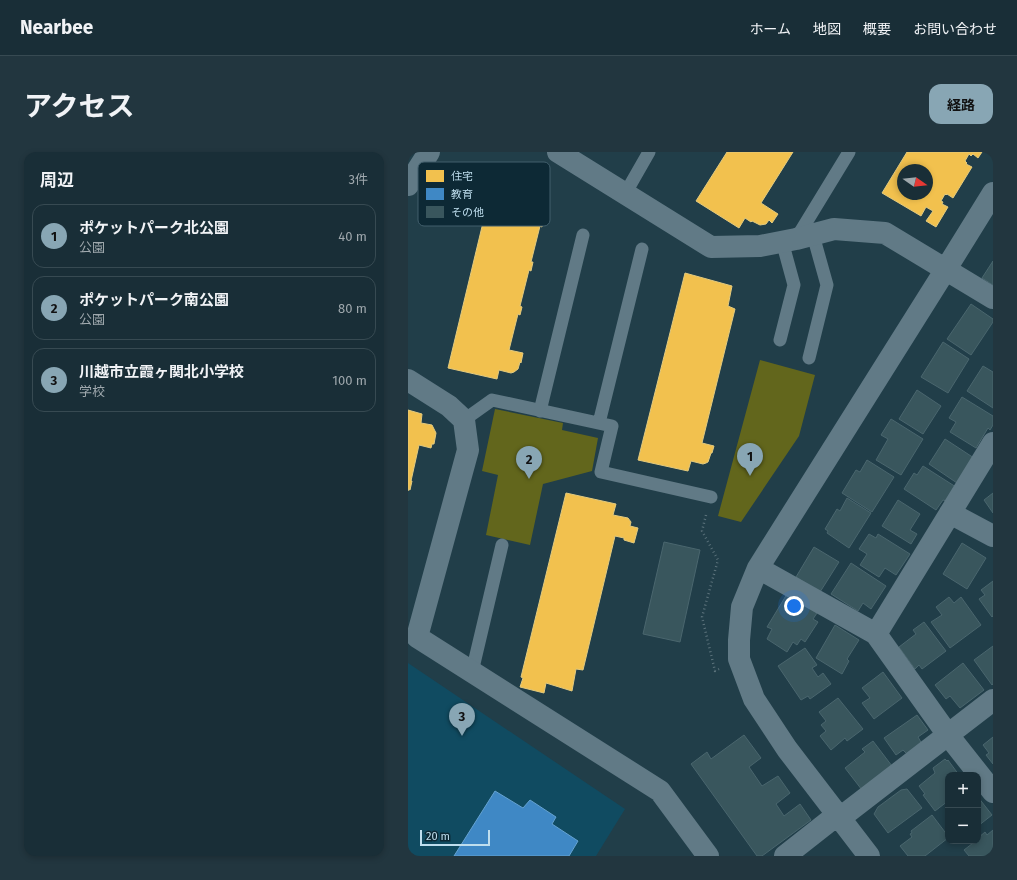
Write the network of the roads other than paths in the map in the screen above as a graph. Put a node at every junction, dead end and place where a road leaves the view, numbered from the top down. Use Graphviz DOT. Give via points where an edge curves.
graph roads {
  1 [pos="429,152"];
  2 [pos="558,152"];
  3 [pos="650,152"];
  4 [pos="849,152"];
  5 [pos="423,162"];
  6 [pos="418,169"];
  7 [pos="408,185"];
  8 [pos="993,193"];
  9 [pos="625,194"];
  10 [pos="583,235"];
  11 [pos="797,238"];
  12 [pos="642,249"];
  13 [pos="946,269"];
  14 [pos="993,298"];
  15 [pos="780,340"];
  16 [pos="809,358"];
  17 [pos="408,380"];
  18 [pos="540,410"];
  19 [pos="464,420"];
  20 [pos="599,423"];
  21 [pos="993,443"];
  22 [pos="711,497"];
  23 [pos="950,513"];
  24 [pos="993,536"];
  25 [pos="502,546"];
  26 [pos="758,568"];
  27 [pos="876,634"];
  28 [pos="472,672"];
  29 [pos="993,700"];
  30 [pos="948,735"];
  31 [pos="993,792"];
  32 [pos="839,816"];
  33 [pos="867,855"];
  34 [pos="708,856"];
  35 [pos="785,856"];
  1 -- 5 [label="street"];
  2 -- 9 [label="street"];
  3 -- 9 [label="lane"];
  4 -- 11 [label="lane"];
  6 -- 7 [label="street"];
  8 -- 13 [label="street"];
  9 -- 11 [label="street" via="711,247 760,246"];
  10 -- 18 [label="lane"];
  11 -- 13 [label="street" via="834,229 885,233"];
  11 -- 15 [label="lane" via="794,285"];
  11 -- 16 [label="lane" via="826,285"];
  12 -- 20 [label="lane"];
  13 -- 14 [label="street"];
  13 -- 26 [label="street"];
  17 -- 19 [label="street" via="450,406"];
  18 -- 19 [label="lane" via="492,400"];
  18 -- 20 [label="lane"];
  19 -- 28 [label="street" via="468,450 417,636"];
  20 -- 22 [label="lane" via="612,426 601,472"];
  21 -- 23 [label="street"];
  23 -- 24 [label="street"];
  23 -- 27 [label="street"];
  25 -- 28 [label="lane"];
  26 -- 27 [label="street"];
  26 -- 32 [label="street" via="742,607 739,660 754,699 787,749"];
  27 -- 30 [label="street"];
  28 -- 34 [label="street" via="660,791"];
  29 -- 30 [label="street"];
  30 -- 31 [label="street"];
  30 -- 32 [label="street"];
  32 -- 33 [label="street"];
  32 -- 35 [label="street"];
}
